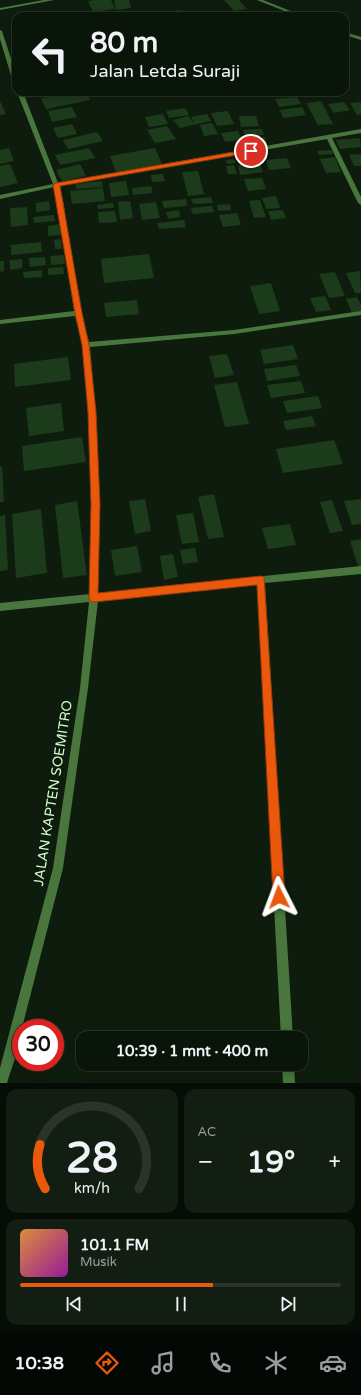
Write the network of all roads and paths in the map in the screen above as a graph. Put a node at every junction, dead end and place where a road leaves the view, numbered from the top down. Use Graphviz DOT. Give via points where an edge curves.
graph roads {
  1 [pos="52,0"];
  2 [pos="259,0"];
  3 [pos="0,9"];
  4 [pos="290,12"];
  5 [pos="0,31"];
  6 [pos="349,34"];
  7 [pos="361,39"];
  8 [pos="12,69"];
  9 [pos="22,96"];
  10 [pos="361,131"];
  11 [pos="328,136"];
  12 [pos="56,185"];
  13 [pos="0,197"];
  14 [pos="361,203"];
  15 [pos="78,313"];
  16 [pos="361,313"];
  17 [pos="0,322"];
  18 [pos="86,345"];
  19 [pos="361,570"];
  20 [pos="261,580"];
  21 [pos="94,598"];
  22 [pos="0,607"];
  23 [pos="287,1031"];
  24 [pos="288,1071"];
  25 [pos="1,1083"];
  26 [pos="289,1083"];
  1 -- 3 [label="street"];
  2 -- 4 [label="street"];
  5 -- 8 [label="street"];
  6 -- 7 [label="street"];
  9 -- 12 [label="street, JALAN KAPTEN SOEMITRO"];
  10 -- 11 [label="street"];
  11 -- 12 [label="street"];
  11 -- 14 [label="street"];
  12 -- 13 [label="street"];
  12 -- 15 [label="street, JALAN KAPTEN SOEMITRO"];
  15 -- 17 [label="street"];
  15 -- 18 [label="street, JALAN KAPTEN SOEMITRO"];
  16 -- 18 [label="street" via="234,332"];
  18 -- 21 [label="street, JALAN KAPTEN SOEMITRO" via="96,504"];
  19 -- 20 [label="street"];
  20 -- 21 [label="street"];
  20 -- 23 [label="street"];
  21 -- 22 [label="street"];
  21 -- 25 [label="street, JALAN KAPTEN SOEMITRO" via="58,868"];
  24 -- 26 [label="street"];
}
